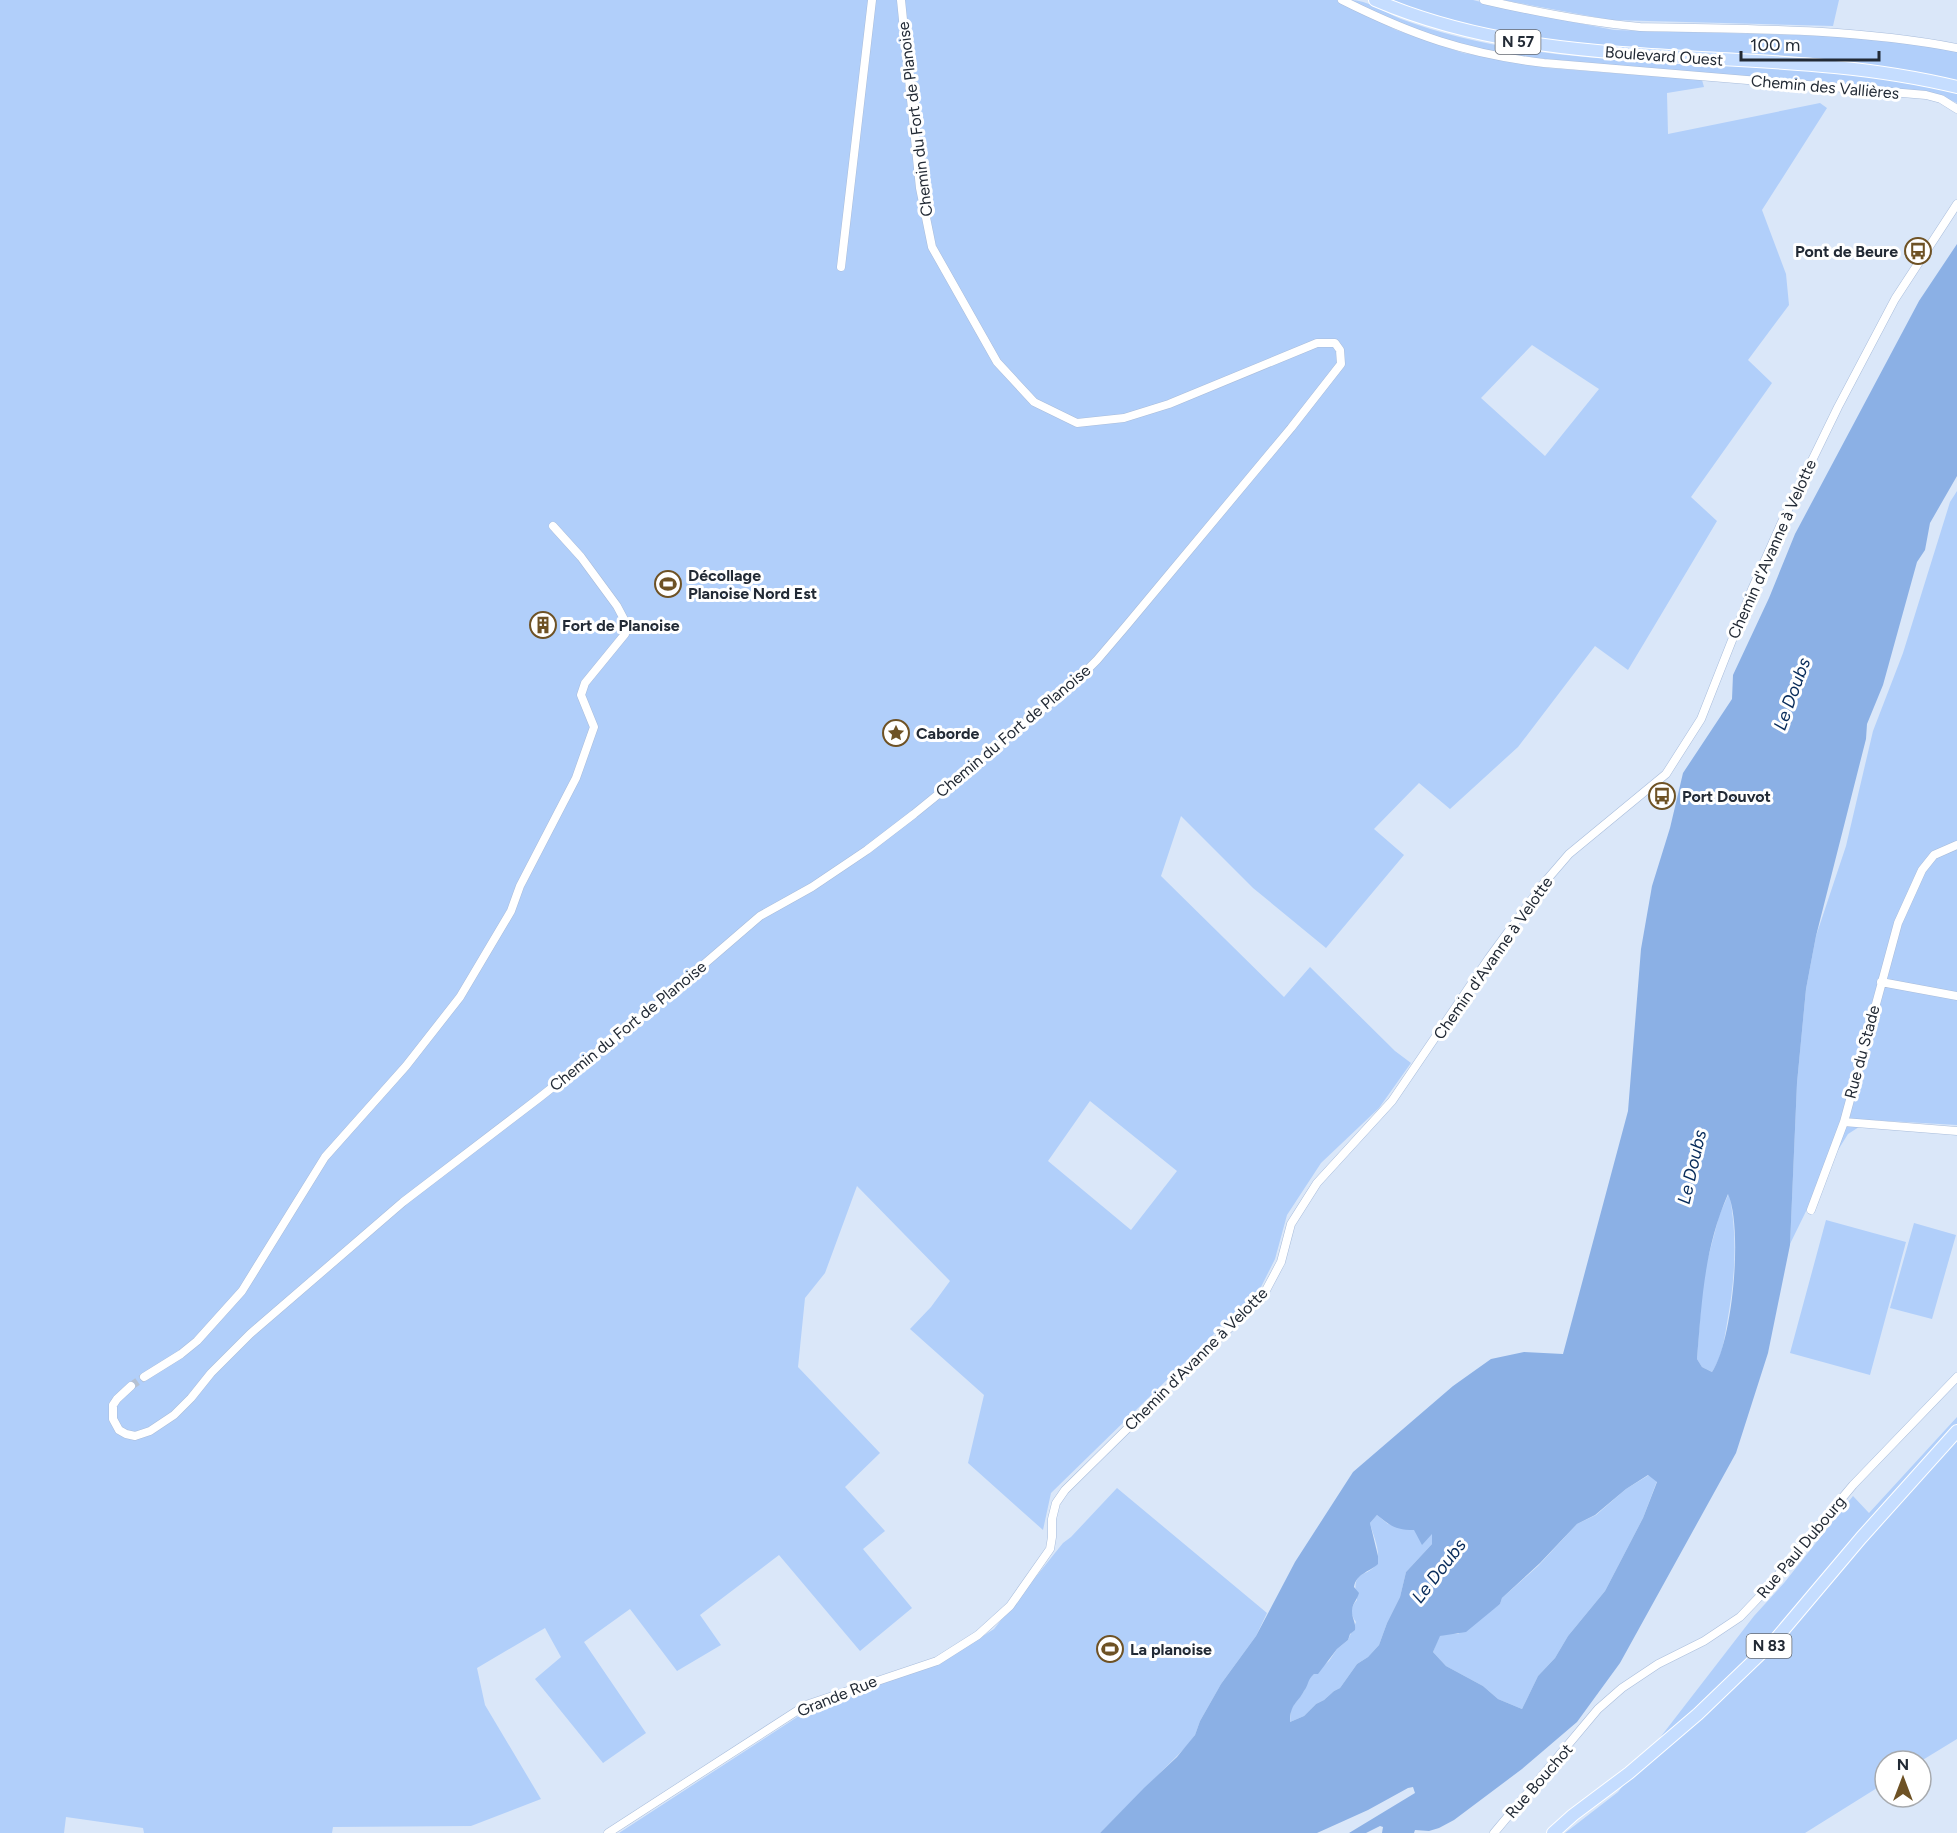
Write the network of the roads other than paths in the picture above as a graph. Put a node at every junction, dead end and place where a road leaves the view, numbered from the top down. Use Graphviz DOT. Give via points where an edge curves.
graph roads {
  1 [pos="872,0"];
  2 [pos="901,0"];
  3 [pos="1342,0"];
  4 [pos="1375,0"];
  5 [pos="1484,0"];
  6 [pos="1957,48"];
  7 [pos="1957,87"];
  8 [pos="1957,109"];
  9 [pos="1957,204"];
  10 [pos="841,267"];
  11 [pos="553,526"];
  12 [pos="1957,845"];
  13 [pos="1881,982"];
  14 [pos="1957,996"];
  15 [pos="1844,1122"];
  16 [pos="1957,1131"];
  17 [pos="1811,1210"];
  18 [pos="144,1377"];
  19 [pos="1957,1377"];
  20 [pos="131,1386"];
  21 [pos="1957,1431"];
  22 [pos="1050,1549"];
  23 [pos="1584,1728"];
  24 [pos="608,1833"];
  25 [pos="1494,1833"];
  26 [pos="1553,1833"];
  1 -- 10 [label="street"];
  2 -- 20 [label="street, Chemin du Fort de Planoise" via="920,188 932,247 998,363 1034,402 1077,423 1124,418 1169,404 1317,343 1335,343 1341,364 1104,652 1069,688 867,850 760,916 641,1017 403,1202 250,1334 174,1415 135,1436 119,1430 112,1412 117,1399"];
  3 -- 8 [label="street, Chemin des Vallières" via="1421,36 1491,55 1926,95"];
  4 -- 7 [label="main road, Boulevard Ouest / N 57" via="1437,23 1521,43 1851,68"];
  5 -- 6 [label="street" via="1614,25 1835,32"];
  9 -- 22 [label="street, Chemin d'Avanne à Velotte" via="1895,299 1838,407 1753,587 1701,719 1666,774 1569,854 1544,883 1488,958 1392,1101 1317,1183 1291,1224 1281,1262 1264,1294 1065,1490 1056,1503"];
  11 -- 18 [label="street" via="581,557 627,625 625,634 585,683 581,694 594,727 576,778 511,911 454,1005 325,1157 242,1291 197,1341"];
  12 -- 13 [label="street, Rue du Stade" via="1934,855 1922,870 1898,923"];
  13 -- 14 [label="street"];
  13 -- 15 [label="street, Rue du Stade"];
  15 -- 16 [label="street, Rue du Stade"];
  15 -- 17 [label="street, Rue du Stade"];
  19 -- 23 [label="street, Rue Paul Dubourg" via="1853,1485 1740,1617 1622,1688"];
  21 -- 26 [label="main road, N 83" via="1775,1640 1698,1714"];
  22 -- 24 [label="street, Grande Rue" via="1010,1606 978,1635 937,1661 806,1705"];
  23 -- 25 [label="street, Rue Bouchot"];
}
